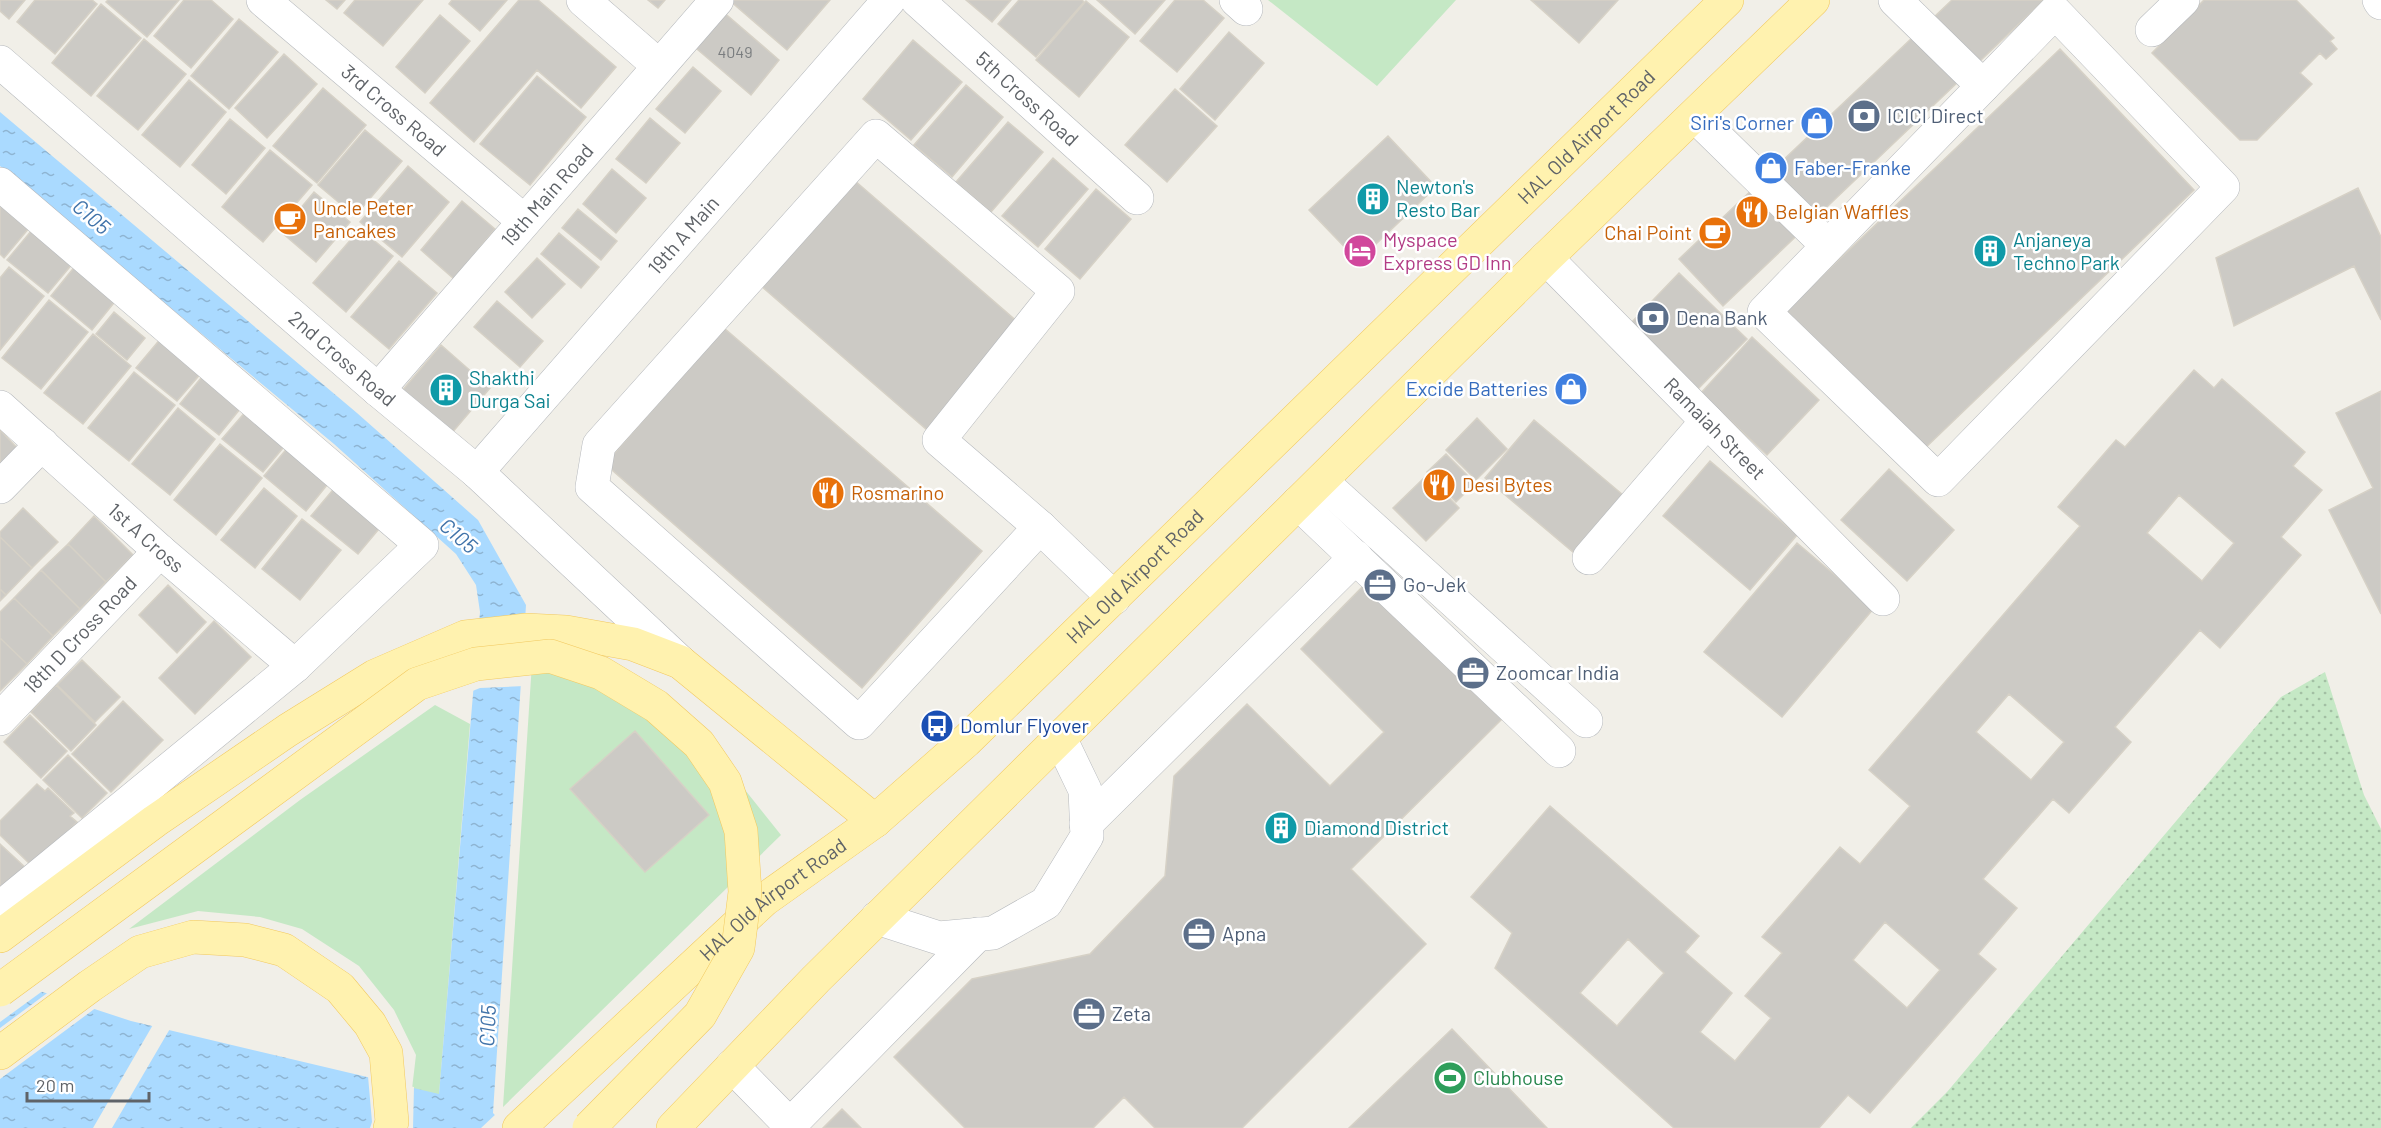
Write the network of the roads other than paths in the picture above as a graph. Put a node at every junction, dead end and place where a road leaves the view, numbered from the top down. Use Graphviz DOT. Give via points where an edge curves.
graph roads {
  1 [pos="263,0"];
  2 [pos="583,0"];
  3 [pos="717,0"];
  4 [pos="889,0"];
  5 [pos="917,0"];
  6 [pos="1813,0"];
  7 [pos="1895,0"];
  8 [pos="2183,0"];
  9 [pos="1723,2"];
  10 [pos="2152,30"];
  11 [pos="0,62"];
  12 [pos="659,66"];
  13 [pos="1983,86"];
  14 [pos="1695,116"];
  15 [pos="0,184"];
  16 [pos="1137,198"];
  17 [pos="524,222"];
  18 [pos="1828,246"];
  19 [pos="1546,258"];
  20 [pos="378,390"];
  21 [pos="0,407"];
  22 [pos="1707,421"];
  23 [pos="42,444"];
  24 [pos="477,472"];
  25 [pos="1322,481"];
  26 [pos="0,487"];
  27 [pos="1298,503"];
  28 [pos="1040,526"];
  29 [pos="160,551"];
  30 [pos="1356,557"];
  31 [pos="1589,558"];
  32 [pos="1114,597"];
  33 [pos="1883,599"];
  34 [pos="680,662"];
  35 [pos="295,666"];
  36 [pos="0,719"];
  37 [pos="1586,721"];
  38 [pos="1060,738"];
  39 [pos="1559,752"];
  40 [pos="875,821"];
  41 [pos="1086,824"];
  42 [pos="0,908"];
  43 [pos="877,918"];
  44 [pos="978,934"];
  45 [pos="0,936"];
  46 [pos="0,990"];
  47 [pos="0,1053"];
  48 [pos="732,1066"];
  49 [pos="521,1127"];
  50 [pos="789,1127"];
  51 [pos="390,1128"];
  52 [pos="589,1128"];
  53 [pos="673,1128"];
  1 -- 17 [label="street, 3rd Cross Road"];
  2 -- 12 [label="street"];
  3 -- 12 [label="street, 19th Main Road"];
  4 -- 24 [label="street, 19th A Main"];
  5 -- 16 [label="street, 5th Cross Road"];
  6 -- 14 [label="main road"];
  7 -- 13 [label="street"];
  8 -- 10 [label="street"];
  9 -- 32 [label="main road, HAL Old Airport Road"];
  11 -- 20 [label="street, 2nd Cross Road"];
  12 -- 17 [label="street, 19th Main Road"];
  13 -- 18 [label="street"];
  13 -- 18 [label="street" via="2055,12 2223,187 1938,480 1764,312"];
  14 -- 18 [label="street"];
  14 -- 19 [label="main road"];
  15 -- 35 [label="street" via="422,545"];
  17 -- 20 [label="street, 19th Main Road"];
  19 -- 22 [label="street, Ramaiah Street"];
  19 -- 25 [label="main road"];
  20 -- 24 [label="street, 2nd Cross Road"];
  21 -- 23 [label="street, 1st A Cross"];
  22 -- 31 [label="street"];
  22 -- 33 [label="street, Ramaiah Street"];
  23 -- 26 [label="street"];
  23 -- 29 [label="street, 1st A Cross"];
  24 -- 34 [label="street, 2nd Cross Road"];
  25 -- 27 [label="main road"];
  25 -- 37 [label="street"];
  27 -- 30 [label="street"];
  27 -- 38 [label="main road"];
  28 -- 28 [label="street" via="939,440 1058,291 876,136 599,445 592,486 860,723"];
  28 -- 32 [label="street"];
  29 -- 35 [label="street, 1st A Cross"];
  29 -- 36 [label="street, 18th D Cross Road"];
  30 -- 39 [label="street"];
  30 -- 41 [label="street"];
  32 -- 40 [label="main road, HAL Old Airport Road" via="966,741"];
  34 -- 40 [label="main road"];
  34 -- 45 [label="main road" via="633,644 566,632 526,630 465,637 375,676 288,729"];
  35 -- 42 [label="street"];
  38 -- 41 [label="street" via="1085,790"];
  38 -- 43 [label="main road"];
  40 -- 49 [label="main road, HAL Old Airport Road" via="764,900"];
  41 -- 44 [label="street" via="1087,836 1046,903 993,933"];
  43 -- 44 [label="street" via="939,938"];
  43 -- 48 [label="main road"];
  44 -- 50 [label="street"];
  46 -- 52 [label="main road, bridge" via="417,684 476,664 550,656 601,673 620,684 657,706 699,744 725,782 741,831 745,892 738,948 700,1016"];
  47 -- 51 [label="main road" via="140,952 193,937 245,940 284,950 340,988 370,1024 386,1053"];
  48 -- 50 [label="street"];
  48 -- 53 [label="main road"];
}
